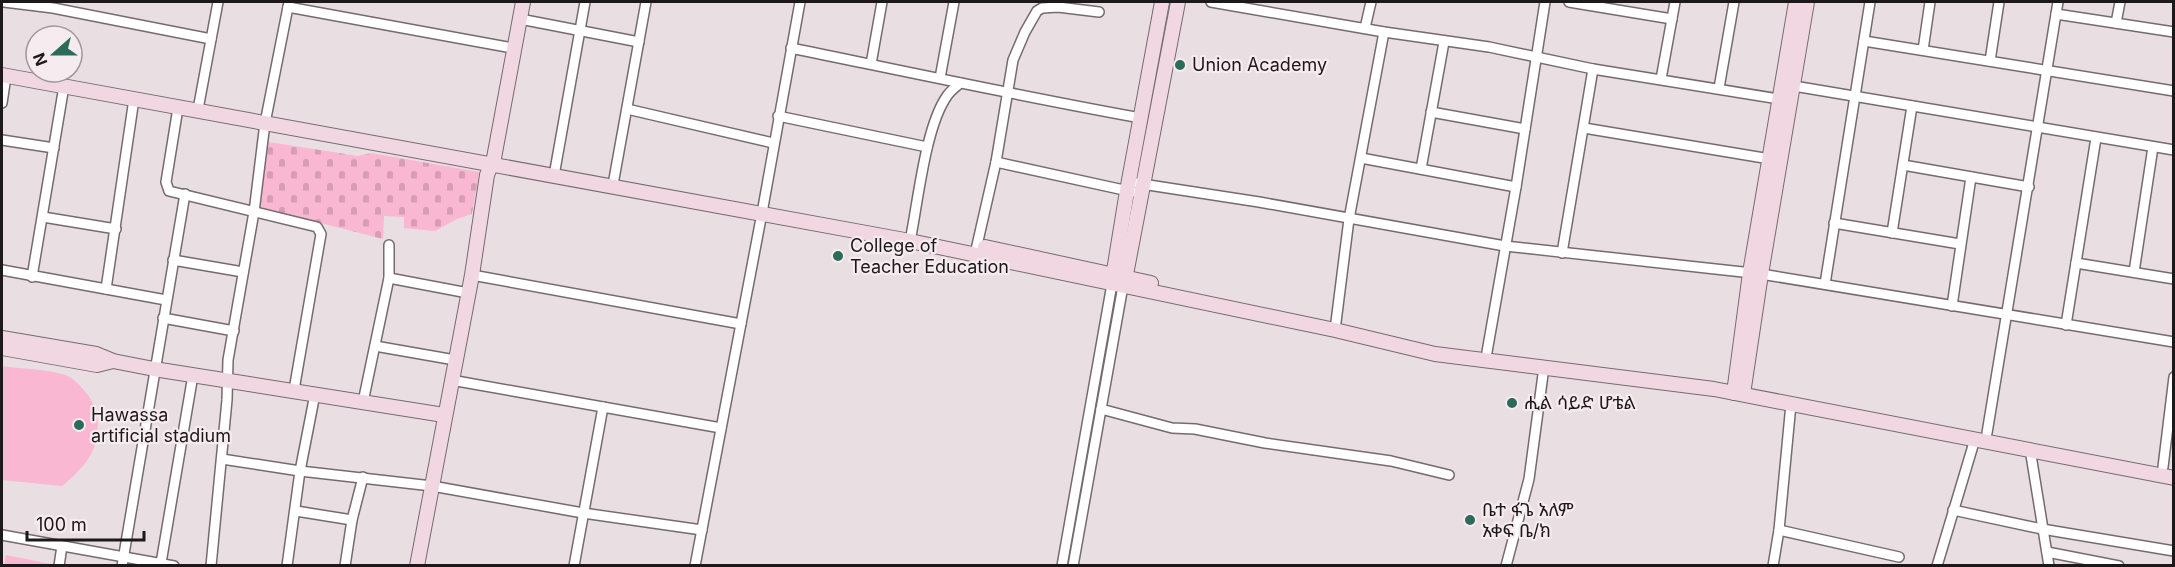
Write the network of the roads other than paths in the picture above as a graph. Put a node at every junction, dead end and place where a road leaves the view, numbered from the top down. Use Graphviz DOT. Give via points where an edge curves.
graph roads {
  1 [pos="8,2"];
  2 [pos="218,2"];
  3 [pos="513,2"];
  4 [pos="523,2"];
  5 [pos="585,2"];
  6 [pos="646,2"];
  7 [pos="800,2"];
  8 [pos="882,2"];
  9 [pos="954,2"];
  10 [pos="1162,2"];
  11 [pos="1178,2"];
  12 [pos="1211,2"];
  13 [pos="1371,2"];
  14 [pos="1545,2"];
  15 [pos="1569,2"];
  16 [pos="1675,2"];
  17 [pos="1734,2"];
  18 [pos="1796,2"];
  19 [pos="1807,2"];
  20 [pos="1870,2"];
  21 [pos="1930,2"];
  22 [pos="1999,2"];
  23 [pos="2058,2"];
  24 [pos="2120,2"];
  25 [pos="289,4"];
  26 [pos="1606,5"];
  27 [pos="1099,12"];
  28 [pos="2056,15"];
  29 [pos="520,19"];
  30 [pos="1672,19"];
  31 [pos="2116,23"];
  32 [pos="1365,28"];
  33 [pos="580,31"];
  34 [pos="1384,32"];
  35 [pos="2174,32"];
  36 [pos="210,39"];
  37 [pos="1864,41"];
  38 [pos="639,42"];
  39 [pos="1444,42"];
  40 [pos="507,47"];
  41 [pos="791,48"];
  42 [pos="1923,50"];
  43 [pos="1535,58"];
  44 [pos="1990,61"];
  45 [pos="871,64"];
  46 [pos="1593,69"];
  47 [pos="2047,71"];
  48 [pos="3,73"];
  49 [pos="940,78"];
  50 [pos="1660,79"];
  51 [pos="960,83"];
  52 [pos="1788,85"];
  53 [pos="64,86"];
  54 [pos="1719,88"];
  55 [pos="2174,90"];
  56 [pos="1006,94"];
  57 [pos="1855,97"];
  58 [pos="134,99"];
  59 [pos="1785,100"];
  60 [pos="2,103"];
  61 [pos="199,104"];
  62 [pos="1912,106"];
  63 [pos="178,108"];
  64 [pos="627,110"];
  65 [pos="1431,112"];
  66 [pos="778,116"];
  67 [pos="1141,118"];
  68 [pos="266,119"];
  69 [pos="2038,127"];
  70 [pos="1584,128"];
  71 [pos="1525,129"];
  72 [pos="2096,138"];
  73 [pos="2,140"];
  74 [pos="773,143"];
  75 [pos="927,147"];
  76 [pos="2153,147"];
  77 [pos="54,148"];
  78 [pos="2174,150"];
  79 [pos="1361,158"];
  80 [pos="1770,159"];
  81 [pos="996,162"];
  82 [pos="488,164"];
  83 [pos="1903,165"];
  84 [pos="1421,169"];
  85 [pos="555,170"];
  86 [pos="1971,177"];
  87 [pos="614,179"];
  88 [pos="1135,187"];
  89 [pos="1516,187"];
  90 [pos="2029,187"];
  91 [pos="185,194"];
  92 [pos="763,209"];
  93 [pos="254,212"];
  94 [pos="43,217"];
  95 [pos="1349,219"];
  96 [pos="1834,223"];
  97 [pos="116,229"];
  98 [pos="1892,233"];
  99 [pos="911,237"];
  100 [pos="389,244"];
  101 [pos="1960,244"];
  102 [pos="1505,246"];
  103 [pos="976,250"];
  104 [pos="1563,253"];
  105 [pos="173,260"];
  106 [pos="2076,263"];
  107 [pos="2,270"];
  108 [pos="243,272"];
  109 [pos="2134,272"];
  110 [pos="1755,273"];
  111 [pos="472,275"];
  112 [pos="32,277"];
  113 [pos="389,278"];
  114 [pos="2174,279"];
  115 [pos="1119,280"];
  116 [pos="1825,284"];
  117 [pos="106,289"];
  118 [pos="468,293"];
  119 [pos="166,300"];
  120 [pos="1952,306"];
  121 [pos="2008,315"];
  122 [pos="163,318"];
  123 [pos="741,324"];
  124 [pos="2066,325"];
  125 [pos="1336,326"];
  126 [pos="234,330"];
  127 [pos="2,338"];
  128 [pos="2174,342"];
  129 [pos="375,346"];
  130 [pos="2,348"];
  131 [pos="1487,352"];
  132 [pos="455,360"];
  133 [pos="113,361"];
  134 [pos="1544,367"];
  135 [pos="154,369"];
  136 [pos="193,375"];
  137 [pos="2174,377"];
  138 [pos="227,380"];
  139 [pos="451,381"];
  140 [pos="1739,389"];
  141 [pos="294,390"];
  142 [pos="315,394"];
  143 [pos="363,402"];
  144 [pos="1791,404"];
  145 [pos="603,407"];
  146 [pos="1101,410"];
  147 [pos="444,415"];
  148 [pos="720,428"];
  149 [pos="1981,436"];
  150 [pos="2031,449"];
  151 [pos="222,459"];
  152 [pos="2168,468"];
  153 [pos="300,471"];
  154 [pos="1449,475"];
  155 [pos="363,477"];
  156 [pos="2174,478"];
  157 [pos="432,486"];
  158 [pos="1953,510"];
  159 [pos="296,511"];
  160 [pos="583,513"];
  161 [pos="352,520"];
  162 [pos="2042,529"];
  163 [pos="702,530"];
  164 [pos="1779,531"];
  165 [pos="2,535"];
  166 [pos="62,546"];
  167 [pos="2174,551"];
  168 [pos="2047,552"];
  169 [pos="1899,557"];
  170 [pos="122,561"];
  171 [pos="160,563"];
  172 [pos="59,566"];
  173 [pos="174,566"];
  174 [pos="211,566"];
  175 [pos="287,566"];
  176 [pos="345,566"];
  177 [pos="417,566"];
  178 [pos="574,566"];
  179 [pos="695,566"];
  180 [pos="1062,566"];
  181 [pos="1073,566"];
  182 [pos="1506,566"];
  183 [pos="1773,566"];
  184 [pos="1937,566"];
  185 [pos="2049,566"];
  186 [pos="2119,566"];
  1 -- 36 [label="street"];
  2 -- 36 [label="street"];
  3 -- 40 [label="main road"];
  4 -- 29 [label="main road"];
  5 -- 33 [label="street"];
  6 -- 38 [label="street"];
  7 -- 41 [label="street"];
  8 -- 45 [label="street"];
  9 -- 49 [label="street"];
  10 -- 67 [label="main road"];
  11 -- 88 [label="main road"];
  12 -- 32 [label="street"];
  13 -- 32 [label="street"];
  14 -- 43 [label="street"];
  15 -- 26 [label="street"];
  16 -- 30 [label="street"];
  17 -- 54 [label="street"];
  18 -- 52 [label="main road"];
  19 -- 52 [label="main road"];
  20 -- 37 [label="street"];
  21 -- 42 [label="street"];
  22 -- 44 [label="street"];
  23 -- 28 [label="street"];
  24 -- 31 [label="street"];
  25 -- 40 [label="street"];
  25 -- 68 [label="street"];
  26 -- 30 [label="street"];
  27 -- 56 [label="street" via="1058,7 1037,12 1013,60"];
  28 -- 31 [label="street"];
  28 -- 47 [label="street"];
  29 -- 33 [label="street"];
  29 -- 82 [label="main road"];
  30 -- 50 [label="street"];
  31 -- 35 [label="street"];
  32 -- 34 [label="street"];
  33 -- 38 [label="street"];
  33 -- 85 [label="street"];
  34 -- 39 [label="street"];
  34 -- 79 [label="street"];
  36 -- 61 [label="street"];
  37 -- 42 [label="street"];
  37 -- 57 [label="street"];
  38 -- 64 [label="street"];
  39 -- 43 [label="street"];
  39 -- 65 [label="street"];
  40 -- 82 [label="main road"];
  41 -- 45 [label="street"];
  41 -- 66 [label="street"];
  42 -- 44 [label="street"];
  43 -- 46 [label="street"];
  43 -- 71 [label="street"];
  44 -- 47 [label="street"];
  45 -- 49 [label="street"];
  46 -- 50 [label="street"];
  46 -- 70 [label="street"];
  47 -- 55 [label="street"];
  47 -- 69 [label="street"];
  48 -- 53 [label="main road"];
  48 -- 60 [label="street"];
  48 -- 61 [label="main road"];
  49 -- 51 [label="street"];
  50 -- 54 [label="street"];
  51 -- 56 [label="street"];
  51 -- 75 [label="street" via="940,108"];
  52 -- 57 [label="street"];
  52 -- 59 [label="main road"];
  53 -- 58 [label="main road"];
  53 -- 77 [label="street"];
  54 -- 59 [label="street"];
  56 -- 67 [label="street"];
  56 -- 81 [label="street"];
  57 -- 62 [label="street"];
  57 -- 96 [label="street"];
  58 -- 63 [label="main road"];
  58 -- 97 [label="street"];
  59 -- 80 [label="main road"];
  59 -- 110 [label="main road"];
  61 -- 68 [label="main road"];
  62 -- 69 [label="street"];
  62 -- 83 [label="street"];
  63 -- 68 [label="main road"];
  63 -- 91 [label="street" via="166,186 169,191"];
  64 -- 74 [label="street"];
  64 -- 87 [label="street"];
  65 -- 71 [label="street"];
  65 -- 84 [label="street"];
  66 -- 74 [label="street"];
  66 -- 75 [label="street"];
  67 -- 88 [label="main road"];
  68 -- 82 [label="main road"];
  68 -- 93 [label="street"];
  69 -- 72 [label="street"];
  69 -- 90 [label="street"];
  70 -- 80 [label="street"];
  70 -- 104 [label="street"];
  71 -- 89 [label="street"];
  72 -- 76 [label="street"];
  72 -- 106 [label="street"];
  73 -- 77 [label="street"];
  74 -- 92 [label="street"];
  75 -- 99 [label="street"];
  76 -- 78 [label="street"];
  76 -- 109 [label="street"];
  77 -- 94 [label="street"];
  79 -- 84 [label="street"];
  79 -- 95 [label="street"];
  80 -- 110 [label="main road"];
  81 -- 88 [label="street"];
  81 -- 103 [label="street"];
  82 -- 85 [label="main road"];
  82 -- 92 [label="main road"];
  82 -- 111 [label="main road"];
  83 -- 86 [label="street"];
  83 -- 98 [label="street"];
  84 -- 89 [label="street"];
  85 -- 87 [label="main road"];
  86 -- 90 [label="street"];
  86 -- 101 [label="street"];
  87 -- 92 [label="main road"];
  88 -- 95 [label="street"];
  88 -- 115 [label="main road"];
  89 -- 102 [label="street"];
  90 -- 121 [label="street"];
  91 -- 93 [label="street"];
  91 -- 105 [label="street"];
  92 -- 99 [label="main road"];
  92 -- 123 [label="street"];
  93 -- 108 [label="street"];
  93 -- 141 [label="street" via="317,227 321,232"];
  94 -- 97 [label="street"];
  94 -- 112 [label="street"];
  95 -- 102 [label="street"];
  95 -- 125 [label="street"];
  96 -- 98 [label="street"];
  96 -- 116 [label="street"];
  97 -- 117 [label="street"];
  98 -- 101 [label="street"];
  99 -- 103 [label="main road"];
  100 -- 113 [label="street"];
  101 -- 120 [label="street"];
  102 -- 104 [label="street"];
  102 -- 131 [label="street"];
  103 -- 115 [label="main road"];
  104 -- 110 [label="street"];
  105 -- 108 [label="street"];
  105 -- 119 [label="street"];
  106 -- 109 [label="street"];
  106 -- 124 [label="street"];
  107 -- 112 [label="street"];
  108 -- 126 [label="street"];
  109 -- 114 [label="street"];
  110 -- 116 [label="street"];
  110 -- 140 [label="main road"];
  111 -- 118 [label="main road"];
  111 -- 123 [label="street"];
  112 -- 117 [label="street"];
  113 -- 118 [label="street"];
  113 -- 129 [label="street"];
  115 -- 125 [label="main road"];
  115 -- 146 [label="street"];
  115 -- 180 [label="street"];
  116 -- 120 [label="street"];
  117 -- 119 [label="street"];
  118 -- 132 [label="main road"];
  119 -- 122 [label="street"];
  120 -- 121 [label="street"];
  121 -- 124 [label="street"];
  121 -- 149 [label="street"];
  122 -- 126 [label="street"];
  122 -- 135 [label="street"];
  123 -- 148 [label="street"];
  124 -- 128 [label="street"];
  125 -- 131 [label="main road"];
  125 -- 134 [label="main road" via="1435,354"];
  126 -- 138 [label="street"];
  127 -- 133 [label="main road" via="96,354"];
  129 -- 132 [label="street"];
  129 -- 143 [label="street"];
  130 -- 133 [label="main road" via="97,365"];
  131 -- 140 [label="main road" via="1683,376"];
  132 -- 139 [label="main road"];
  133 -- 135 [label="main road"];
  134 -- 140 [label="main road"];
  134 -- 182 [label="street" via="1529,479"];
  135 -- 136 [label="main road"];
  135 -- 170 [label="street"];
  136 -- 138 [label="main road"];
  136 -- 171 [label="street"];
  137 -- 152 [label="street"];
  138 -- 141 [label="main road"];
  138 -- 151 [label="street"];
  139 -- 145 [label="street"];
  139 -- 147 [label="main road"];
  140 -- 144 [label="main road"];
  140 -- 149 [label="main road"];
  141 -- 142 [label="main road"];
  142 -- 143 [label="main road"];
  142 -- 153 [label="street"];
  143 -- 147 [label="main road"];
  144 -- 149 [label="main road"];
  144 -- 164 [label="street"];
  145 -- 148 [label="street"];
  145 -- 160 [label="street"];
  146 -- 154 [label="street" via="1172,428 1391,461"];
  146 -- 181 [label="street"];
  147 -- 157 [label="main road"];
  148 -- 163 [label="street"];
  149 -- 150 [label="main road"];
  149 -- 152 [label="main road"];
  149 -- 158 [label="street"];
  150 -- 156 [label="main road"];
  150 -- 162 [label="street"];
  151 -- 153 [label="street"];
  151 -- 174 [label="street"];
  153 -- 155 [label="street"];
  153 -- 159 [label="street"];
  155 -- 157 [label="street"];
  155 -- 161 [label="street"];
  157 -- 160 [label="street"];
  157 -- 177 [label="main road"];
  158 -- 162 [label="street"];
  158 -- 184 [label="street"];
  159 -- 161 [label="street"];
  159 -- 175 [label="street"];
  160 -- 163 [label="street"];
  160 -- 178 [label="street"];
  161 -- 176 [label="street"];
  162 -- 167 [label="street"];
  162 -- 168 [label="street"];
  163 -- 179 [label="street"];
  164 -- 169 [label="street"];
  164 -- 183 [label="street"];
  165 -- 166 [label="street"];
  166 -- 170 [label="street"];
  166 -- 172 [label="street"];
  168 -- 185 [label="street"];
  168 -- 186 [label="street"];
  170 -- 171 [label="street"];
  171 -- 173 [label="street"];
}
